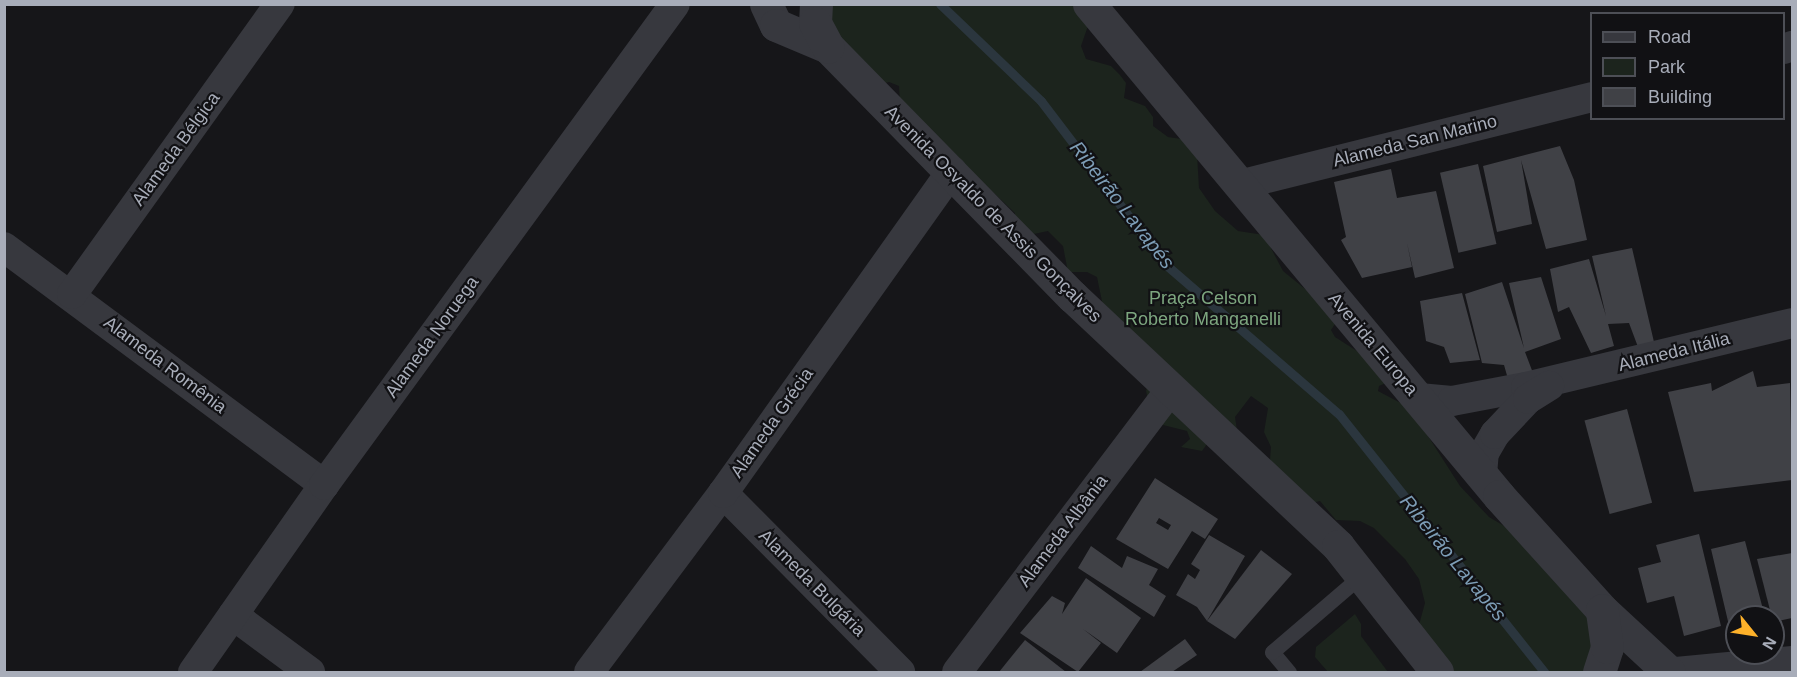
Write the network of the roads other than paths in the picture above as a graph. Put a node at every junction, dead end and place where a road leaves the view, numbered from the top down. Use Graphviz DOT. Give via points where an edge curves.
graph roads {
  1 [pos="280,4"];
  2 [pos="675,4"];
  3 [pos="766,4"];
  4 [pos="816,4"];
  5 [pos="1089,4"];
  6 [pos="828,47"];
  7 [pos="1590,97"];
  8 [pos="952,171"];
  9 [pos="1239,185"];
  10 [pos="4,247"];
  11 [pos="72,294"];
  12 [pos="1792,323"];
  13 [pos="1556,381"];
  14 [pos="1170,390"];
  15 [pos="1419,398"];
  16 [pos="1482,474"];
  17 [pos="324,485"];
  18 [pos="723,493"];
  19 [pos="1363,574"];
  20 [pos="1602,609"];
  21 [pos="233,615"];
  22 [pos="1778,666"];
  23 [pos="194,672"];
  24 [pos="310,672"];
  25 [pos="589,672"];
  26 [pos="900,672"];
  27 [pos="957,672"];
  28 [pos="1289,672"];
  29 [pos="1437,672"];
  30 [pos="1599,672"];
  31 [pos="1669,672"];
  32 [pos="1676,672"];
  1 -- 11 [label="street, Alameda Bélgica"];
  2 -- 17 [label="street, Alameda Noruega"];
  3 -- 6 [label="street, Avenida Osvaldo de Assis Gonçalves" via="776,25"];
  4 -- 6 [label="street" via="815,23"];
  5 -- 9 [label="street, Avenida Europa"];
  6 -- 8 [label="street, Avenida Osvaldo de Assis Gonçalves"];
  7 -- 9 [label="street, Alameda San Marino"];
  8 -- 14 [label="street, Avenida Osvaldo de Assis Gonçalves"];
  8 -- 18 [label="street, Alameda Grécia"];
  9 -- 15 [label="street, Avenida Europa"];
  10 -- 11 [label="street, Alameda Romênia"];
  11 -- 17 [label="street, Alameda Romênia"];
  12 -- 13 [label="street, Alameda Itália"];
  13 -- 15 [label="street, Alameda Itália" via="1452,400"];
  13 -- 16 [label="street, Alameda Itália" via="1528,399 1501,426 1484,453"];
  14 -- 19 [label="street, Avenida Osvaldo de Assis Gonçalves" via="1338,546"];
  14 -- 27 [label="street, Alameda Albânia"];
  15 -- 16 [label="street, Avenida Europa"];
  16 -- 20 [label="street, Avenida Europa"];
  17 -- 21 [label="street, Alameda Noruega"];
  18 -- 25 [label="street, Alameda Grécia"];
  18 -- 26 [label="street, Alameda Bulgária"];
  19 -- 28 [label="lane" via="1272,652"];
  19 -- 29 [label="street, Avenida Osvaldo de Assis Gonçalves"];
  20 -- 30 [label="street" via="1607,646"];
  20 -- 31 [label="street, Avenida Europa"];
  21 -- 23 [label="street, Alameda Noruega"];
  21 -- 24 [label="street"];
  22 -- 32 [label="street"];
}
